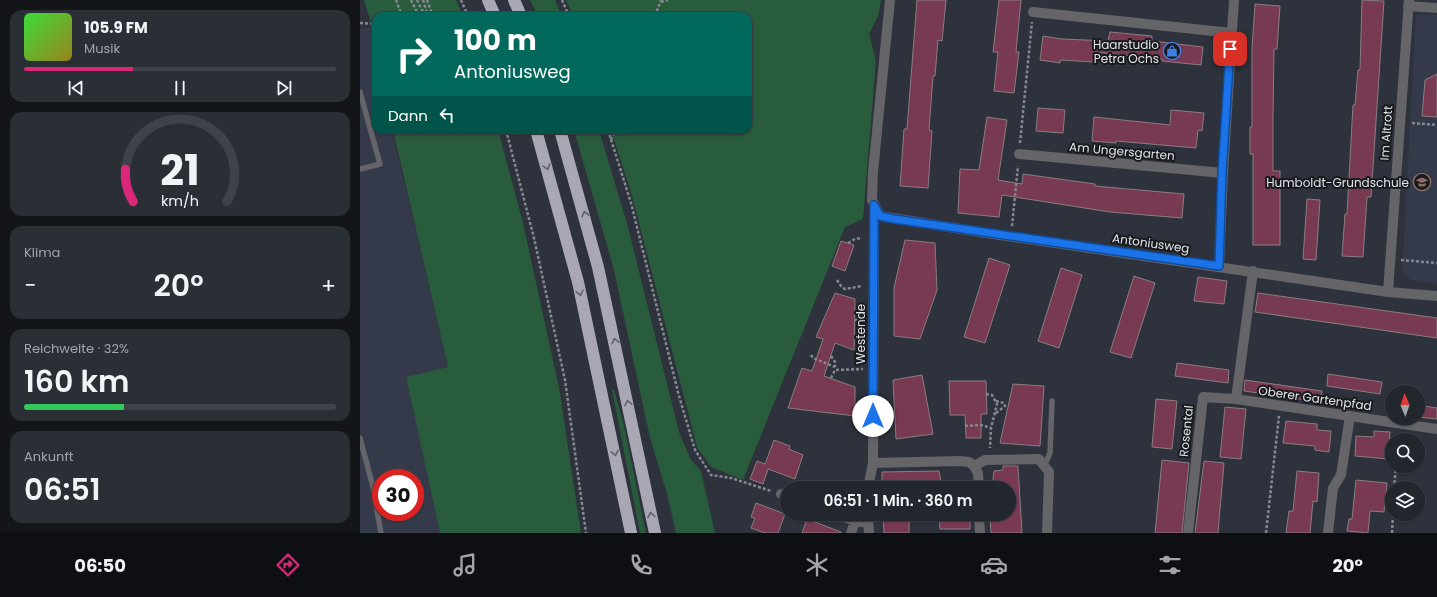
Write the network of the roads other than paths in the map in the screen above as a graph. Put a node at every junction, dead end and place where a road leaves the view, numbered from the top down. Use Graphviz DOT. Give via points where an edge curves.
graph roads {
  1 [pos="488,0"];
  2 [pos="514,0"];
  3 [pos="890,0"];
  4 [pos="1234,0"];
  5 [pos="1409,3"];
  6 [pos="1437,8"];
  7 [pos="493,12"];
  8 [pos="519,12"];
  9 [pos="1033,12"];
  10 [pos="1232,33"];
  11 [pos="360,92"];
  12 [pos="537,134"];
  13 [pos="561,134"];
  14 [pos="1019,154"];
  15 [pos="360,169"];
  16 [pos="1222,173"];
  17 [pos="873,202"];
  18 [pos="1219,266"];
  19 [pos="1253,271"];
  20 [pos="1388,292"];
  21 [pos="1437,296"];
  22 [pos="1236,399"];
  23 [pos="1052,401"];
  24 [pos="1350,416"];
  25 [pos="1437,429"];
  26 [pos="360,438"];
  27 [pos="873,463"];
  28 [pos="974,466"];
  29 [pos="1044,466"];
  30 [pos="869,481"];
  31 [pos="979,481"];
  32 [pos="855,521"];
  33 [pos="979,521"];
  34 [pos="868,523"];
  35 [pos="381,533"];
  36 [pos="631,533"];
  37 [pos="655,533"];
  38 [pos="851,533"];
  39 [pos="980,533"];
  40 [pos="1047,533"];
  41 [pos="1188,533"];
  42 [pos="1328,533"];
  1 -- 7 [label="highway"];
  2 -- 8 [label="highway"];
  3 -- 17 [label="street, Westende"];
  4 -- 10 [label="street"];
  5 -- 6 [label="street"];
  5 -- 20 [label="street, Im Altrott"];
  9 -- 10 [label="street"];
  10 -- 16 [label="street"];
  11 -- 15 [label="lane" via="380,164"];
  12 -- 36 [label="highway, one-way" via="578,282"];
  37 -- 13 [label="highway, one-way" via="598,267"];
  14 -- 16 [label="street, Am Ungersgarten"];
  16 -- 18 [label="street"];
  17 -- 18 [label="street, Antoniusweg" via="880,216 894,219"];
  17 -- 27 [label="street, Westende"];
  18 -- 19 [label="street, Antoniusweg"];
  19 -- 20 [label="street, Antoniusweg"];
  19 -- 22 [label="street"];
  20 -- 21 [label="street, Antoniusweg"];
  22 -- 24 [label="street, Oberer Gartenpfad"];
  22 -- 41 [label="street, Rosental" via="1203,397"];
  23 -- 29 [label="lane" via="1050,453"];
  24 -- 25 [label="street, Oberer Gartenpfad"];
  24 -- 42 [label="street" via="1341,475 1333,488"];
  26 -- 35 [label="lane" via="372,483"];
  27 -- 28 [label="street" via="960,461 969,462"];
  27 -- 30 [label="street, Westende"];
  28 -- 29 [label="street" via="985,460 1039,459"];
  28 -- 31 [label="street"];
  29 -- 40 [label="street" via="1049,472"];
  32 -- 34 [label="street"];
  32 -- 38 [label="street"];
  33 -- 39 [label="street"];
}
